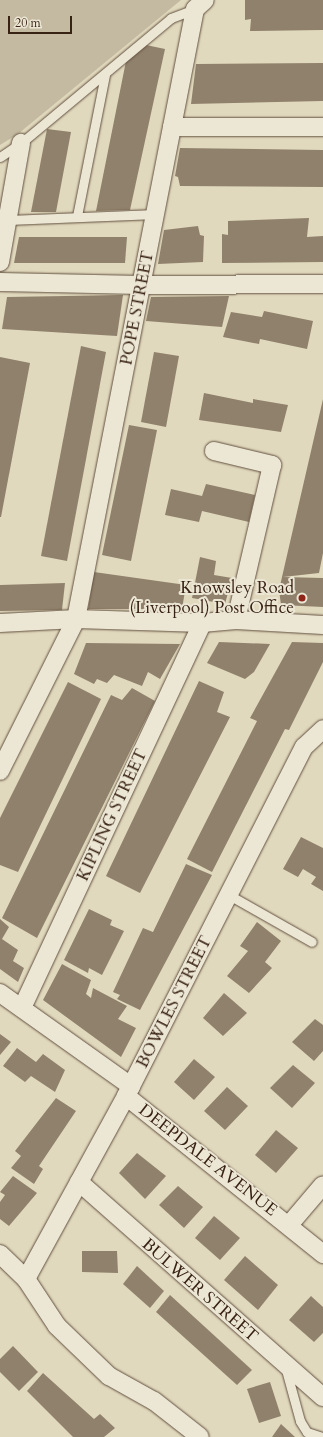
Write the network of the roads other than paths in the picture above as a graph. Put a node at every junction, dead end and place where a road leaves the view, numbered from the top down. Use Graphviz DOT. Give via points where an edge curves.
graph roads {
  1 [pos="200,4"];
  2 [pos="105,74"];
  3 [pos="172,127"];
  4 [pos="323,127"];
  5 [pos="21,143"];
  6 [pos="0,157"];
  7 [pos="156,214"];
  8 [pos="77,216"];
  9 [pos="8,220"];
  10 [pos="0,262"];
  11 [pos="0,282"];
  12 [pos="323,284"];
  13 [pos="141,285"];
  14 [pos="214,450"];
  15 [pos="76,620"];
  16 [pos="236,620"];
  17 [pos="0,623"];
  18 [pos="202,623"];
  19 [pos="323,625"];
  20 [pos="323,729"];
  21 [pos="0,771"];
  22 [pos="229,895"];
  23 [pos="312,942"];
  24 [pos="0,993"];
  25 [pos="22,1008"];
  26 [pos="129,1091"];
  27 [pos="78,1182"];
  28 [pos="323,1185"];
  29 [pos="289,1225"];
  30 [pos="0,1254"];
  31 [pos="323,1254"];
  32 [pos="26,1279"];
  33 [pos="284,1362"];
  34 [pos="323,1397"];
  35 [pos="200,1437"];
  36 [pos="322,1437"];
  1 -- 2 [label="lane" via="171,18"];
  1 -- 3 [label="street, POPE STREET"];
  2 -- 5 [label="lane"];
  2 -- 8 [label="lane"];
  3 -- 4 [label="street"];
  3 -- 7 [label="street, POPE STREET"];
  5 -- 6 [label="lane"];
  5 -- 9 [label="street"];
  7 -- 8 [label="lane"];
  7 -- 13 [label="street, POPE STREET"];
  8 -- 9 [label="lane"];
  9 -- 10 [label="street"];
  11 -- 13 [label="street"];
  12 -- 13 [label="street"];
  13 -- 15 [label="street, POPE STREET"];
  14 -- 16 [label="street" via="272,465"];
  15 -- 17 [label="street"];
  15 -- 18 [label="street"];
  15 -- 21 [label="street, POPE STREET"];
  16 -- 18 [label="street"];
  16 -- 19 [label="street"];
  18 -- 25 [label="street, KIPLING STREET"];
  20 -- 22 [label="street, BOWLES STREET" via="304,747"];
  22 -- 23 [label="lane"];
  22 -- 26 [label="street, BOWLES STREET"];
  24 -- 25 [label="street, DEEPDALE AVENUE"];
  25 -- 26 [label="street, DEEPDALE AVENUE"];
  26 -- 27 [label="street, BOWLES STREET"];
  26 -- 29 [label="street, DEEPDALE AVENUE"];
  27 -- 32 [label="street, BOWLES STREET"];
  27 -- 33 [label="street, BULWER STREET"];
  28 -- 29 [label="street, DEEPDALE AVENUE"];
  29 -- 31 [label="street, DEEPDALE AVENUE"];
  30 -- 32 [label="street"];
  32 -- 35 [label="street" via="57,1326 109,1376 154,1401"];
  33 -- 34 [label="street, BULWER STREET"];
  33 -- 36 [label="lane" via="300,1421 307,1432"];
}
